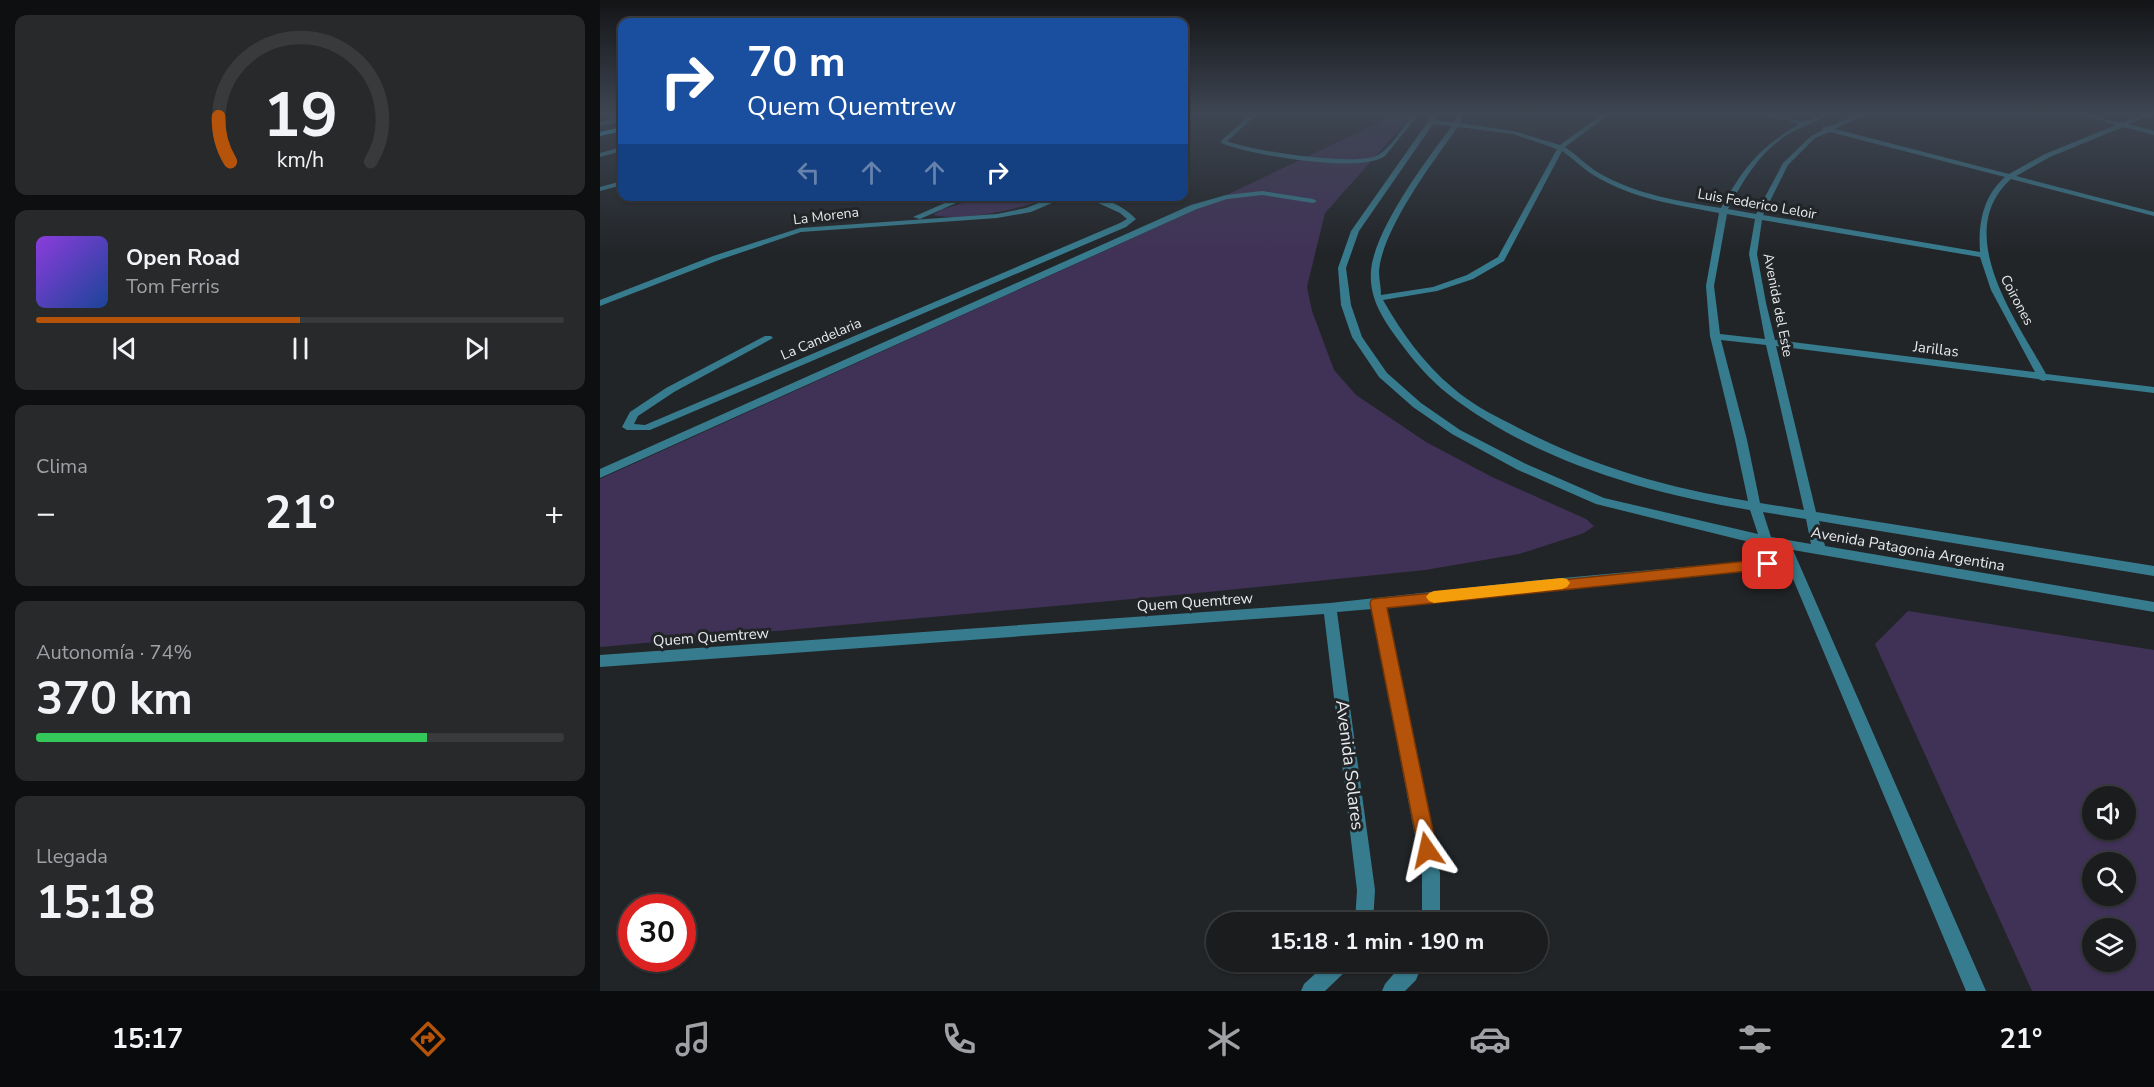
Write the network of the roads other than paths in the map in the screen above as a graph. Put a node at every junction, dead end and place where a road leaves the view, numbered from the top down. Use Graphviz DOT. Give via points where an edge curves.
graph roads {
  1 [pos="1325,159"];
  2 [pos="1376,159"];
  3 [pos="1403,159"];
  4 [pos="1431,159"];
  5 [pos="1555,159"];
  6 [pos="1577,159"];
  7 [pos="1756,159"];
  8 [pos="1790,159"];
  9 [pos="1946,159"];
  10 [pos="2044,159"];
  11 [pos="2012,176"];
  12 [pos="618,184"];
  13 [pos="600,189"];
  14 [pos="957,201"];
  15 [pos="1052,201"];
  16 [pos="1098,201"];
  17 [pos="1313,201"];
  18 [pos="1723,212"];
  19 [pos="2154,214"];
  20 [pos="1758,218"];
  21 [pos="907,221"];
  22 [pos="1985,255"];
  23 [pos="1377,298"];
  24 [pos="600,303"];
  25 [pos="1715,336"];
  26 [pos="768,338"];
  27 [pos="1771,343"];
  28 [pos="2043,378"];
  29 [pos="2154,390"];
  30 [pos="600,474"];
  31 [pos="1755,507"];
  32 [pos="1811,516"];
  33 [pos="1766,540"];
  34 [pos="1784,543"];
  35 [pos="1819,549"];
  36 [pos="1792,562"];
  37 [pos="2154,572"];
  38 [pos="1378,603"];
  39 [pos="2154,607"];
  40 [pos="1330,608"];
  41 [pos="600,661"];
  42 [pos="1365,912"];
  43 [pos="1431,912"];
  44 [pos="1331,972"];
  45 [pos="1409,972"];
  46 [pos="1311,991"];
  47 [pos="1392,991"];
  48 [pos="1976,991"];
  1 -- 2 [label="street"];
  3 -- 33 [label="street, Avenida Patagonia Argentina" via="1354,231 1342,268 1346,305 1357,337 1383,375 1456,432 1591,497"];
  4 -- 23 [label="street" via="1386,232 1375,270"];
  5 -- 23 [label="street" via="1501,259 1470,277 1443,286"];
  6 -- 18 [label="street, Luis Federico Leloir" via="1595,174 1631,190"];
  7 -- 18 [label="street"];
  8 -- 20 [label="street, Avenida del Este"];
  9 -- 11 [label="street"];
  10 -- 11 [label="street, Coirones"];
  11 -- 19 [label="street"];
  11 -- 22 [label="street, Coirones" via="2000,184 1988,208 1983,236"];
  12 -- 13 [label="street"];
  14 -- 21 [label="street"];
  15 -- 21 [label="street, La Morena" via="997,216"];
  16 -- 26 [label="street, La Candelaria" via="1132,219 646,428 627,427 634,414 670,390"];
  17 -- 30 [label="street" via="1262,193 1226,197 1194,207"];
  18 -- 20 [label="street, Luis Federico Leloir"];
  18 -- 25 [label="street" via="1710,286"];
  20 -- 22 [label="street, Luis Federico Leloir"];
  20 -- 27 [label="street, Avenida del Este" via="1753,254"];
  21 -- 24 [label="street, La Morena" via="800,230"];
  22 -- 28 [label="street, Coirones" via="1989,276"];
  23 -- 31 [label="street, Avenida Patagonia Argentina" via="1418,360 1450,391 1484,414 1545,447 1620,476 1697,497"];
  25 -- 27 [label="street, Jarillas"];
  25 -- 31 [label="street"];
  27 -- 28 [label="street, Jarillas"];
  27 -- 32 [label="street, Avenida del Este"];
  28 -- 29 [label="street, Jarillas"];
  31 -- 32 [label="street, Avenida Patagonia Argentina"];
  31 -- 33 [label="street"];
  32 -- 35 [label="street, Avenida del Este"];
  32 -- 37 [label="street, Avenida Patagonia Argentina"];
  33 -- 34 [label="street, Avenida Patagonia Argentina"];
  34 -- 35 [label="street, Avenida Patagonia Argentina"];
  34 -- 36 [label="street"];
  35 -- 39 [label="street, Avenida Patagonia Argentina"];
  36 -- 38 [label="street, Quem Quemtrew"];
  36 -- 48 [label="street"];
  38 -- 40 [label="street, Quem Quemtrew"];
  38 -- 43 [label="street" via="1431,873"];
  40 -- 41 [label="street, Quem Quemtrew"];
  40 -- 42 [label="street, Avenida Solares" via="1366,890"];
  44 -- 46 [label="street"];
  45 -- 47 [label="street"];
}
